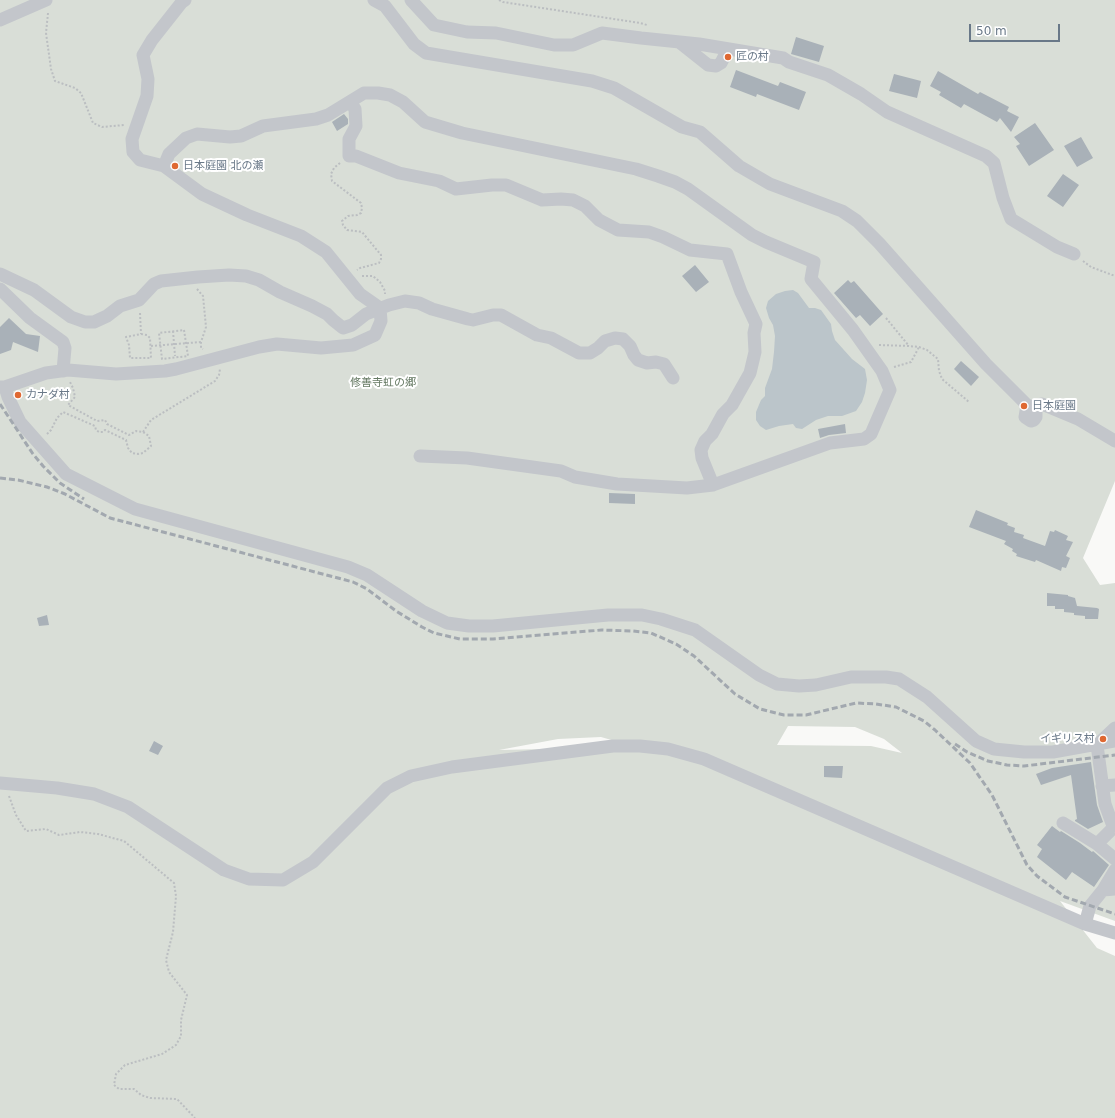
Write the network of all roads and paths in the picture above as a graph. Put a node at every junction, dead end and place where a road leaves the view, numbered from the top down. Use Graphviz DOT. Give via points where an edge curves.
graph roads {
  1 [pos="374,0"];
  2 [pos="411,0"];
  3 [pos="499,0"];
  4 [pos="182,1"];
  5 [pos="47,3"];
  6 [pos="0,20"];
  7 [pos="648,25"];
  8 [pos="679,42"];
  9 [pos="728,49"];
  10 [pos="350,102"];
  11 [pos="137,123"];
  12 [pos="349,156"];
  13 [pos="164,166"];
  14 [pos="1074,254"];
  15 [pos="0,274"];
  16 [pos="356,274"];
  17 [pos="360,276"];
  18 [pos="1115,276"];
  19 [pos="183,279"];
  20 [pos="0,290"];
  21 [pos="139,300"];
  22 [pos="380,308"];
  23 [pos="886,318"];
  24 [pos="173,331"];
  25 [pos="141,334"];
  26 [pos="857,335"];
  27 [pos="201,342"];
  28 [pos="186,343"];
  29 [pos="174,344"];
  30 [pos="160,345"];
  31 [pos="150,346"];
  32 [pos="909,346"];
  33 [pos="919,347"];
  34 [pos="213,360"];
  35 [pos="176,364"];
  36 [pos="63,370"];
  37 [pos="882,370"];
  38 [pos="672,378"];
  39 [pos="3,387"];
  40 [pos="969,402"];
  41 [pos="142,432"];
  42 [pos="1115,441"];
  43 [pos="38,442"];
  44 [pos="420,456"];
  45 [pos="713,485"];
  46 [pos="1115,728"];
  47 [pos="1115,741"];
  48 [pos="1097,745"];
  49 [pos="3,783"];
  50 [pos="1115,785"];
  51 [pos="1102,786"];
  52 [pos="1063,823"];
  53 [pos="1114,826"];
  54 [pos="1098,844"];
  55 [pos="1115,859"];
  56 [pos="1115,870"];
  57 [pos="1109,890"];
  58 [pos="1085,924"];
  59 [pos="1115,933"];
  60 [pos="195,1118"];
  1 -- 42 [label="street" via="385,6 414,44 426,53 592,81 614,88 675,124 700,132 739,166 770,184 842,211 857,221 879,243 986,364 1030,406 1042,404 1078,419"];
  2 -- 8 [label="street" via="434,25 467,32 496,33 554,45 573,45 602,33"];
  3 -- 7 [label="path"];
  4 -- 11 [label="street" via="143,55 148,79 147,96"];
  5 -- 6 [label="street"];
  5 -- 11 [label="path" via="46,33 55,81 75,88 81,93 93,123 102,127"];
  8 -- 9 [label="street"];
  8 -- 9 [label="street" via="708,65 716,66 721,63"];
  9 -- 14 [label="street" via="783,58 828,75 887,112 986,156 994,163 1011,219 1056,247"];
  10 -- 12 [label="street" via="355,109 356,126 349,139"];
  10 -- 13 [label="street" via="316,119 263,126 241,136 197,134 186,138 169,154"];
  10 -- 26 [label="street" via="364,93 378,92 403,102 425,122 462,133 636,169 675,182 752,235 814,262 811,279"];
  11 -- 13 [label="street" via="132,139 132,152 140,160"];
  12 -- 16 [label="path" via="334,168 330,177 361,203 362,208 361,213 348,216 342,221 348,230 362,232 381,255 379,263 360,268"];
  12 -- 45 [label="street" via="356,156 399,173 439,181 456,189 506,186 542,200 574,200 585,206 598,220 618,230 649,232 690,250 727,254 756,324 755,352 750,373 744,384 701,450"];
  13 -- 22 [label="street" via="202,194 301,236 326,252 360,294"];
  14 -- 18 [label="path" via="1091,267"];
  15 -- 21 [label="street" via="34,290 71,317 85,322 94,322 120,306"];
  17 -- 22 [label="path" via="373,276 380,282 385,291 385,299"];
  19 -- 21 [label="street" via="154,284"];
  19 -- 22 [label="street" via="222,275 246,276 327,314 343,328"];
  19 -- 27 [label="path" via="203,296 206,327"];
  20 -- 36 [label="street" via="30,318 63,342"];
  21 -- 25 [label="path"];
  22 -- 34 [label="street" via="381,321 375,335 353,345 321,348 277,344"];
  22 -- 38 [label="street" via="405,301 473,320 501,315 537,335 551,338 579,353 590,353 605,341 615,338 630,346 638,360 664,364"];
  23 -- 32 [label="path"];
  24 -- 28 [label="path" via="184,330"];
  24 -- 29 [label="path"];
  24 -- 30 [label="path" via="159,333"];
  25 -- 31 [label="path" via="150,338"];
  25 -- 31 [label="path" via="126,337 130,358 151,358"];
  26 -- 32 [label="path" via="879,345"];
  26 -- 37 [label="street"];
  27 -- 28 [label="path"];
  27 -- 34 [label="path" via="202,348"];
  28 -- 29 [label="path"];
  28 -- 35 [label="path" via="188,356"];
  29 -- 30 [label="path"];
  29 -- 35 [label="path"];
  30 -- 31 [label="path"];
  30 -- 35 [label="path" via="162,359"];
  32 -- 33 [label="path"];
  33 -- 37 [label="path" via="911,362"];
  33 -- 40 [label="path" via="938,359 942,379"];
  34 -- 35 [label="street"];
  34 -- 41 [label="path" via="220,366 215,381 151,420"];
  35 -- 36 [label="street" via="116,374"];
  36 -- 39 [label="street"];
  36 -- 41 [label="path" via="75,396 68,405 97,421 105,420 107,424 128,435 136,431"];
  37 -- 45 [label="street" via="890,390 871,434 864,439 830,443"];
  39 -- 43 [label="street" via="20,422"];
  41 -- 43 [label="path" via="149,436 151,446 142,453 132,453 126,440 105,430 99,432 95,426 63,412 51,430"];
  43 -- 48 [label="street" via="66,474 135,508 348,567 367,575 422,611 447,623 493,626 608,615 661,619 695,630 759,675 777,684 816,685 851,677 899,679 927,698 976,742 994,749 1053,752"];
  44 -- 45 [label="street" via="467,458 561,471 575,477 617,484 687,488"];
  46 -- 48 [label="street"];
  47 -- 48 [label="street"];
  48 -- 51 [label="street"];
  49 -- 58 [label="street" via="94,794 128,807 224,870 249,880 283,880 313,862 387,788 411,776 613,746 668,749 704,758"];
  49 -- 60 [label="path" via="16,815 26,831 46,829 59,835 80,832 124,841 174,883 176,896 173,932 166,960 169,972 187,994 181,1020 181,1036 176,1045 162,1054 125,1065 116,1074 114,1085 119,1089 134,1088 141,1095 150,1098 177,1099"];
  50 -- 51 [label="street"];
  51 -- 53 [label="street" via="1105,804"];
  52 -- 54 [label="street"];
  53 -- 54 [label="street"];
  54 -- 55 [label="street"];
  56 -- 57 [label="street"];
  57 -- 58 [label="street" via="1090,906"];
  58 -- 59 [label="street"];
}
